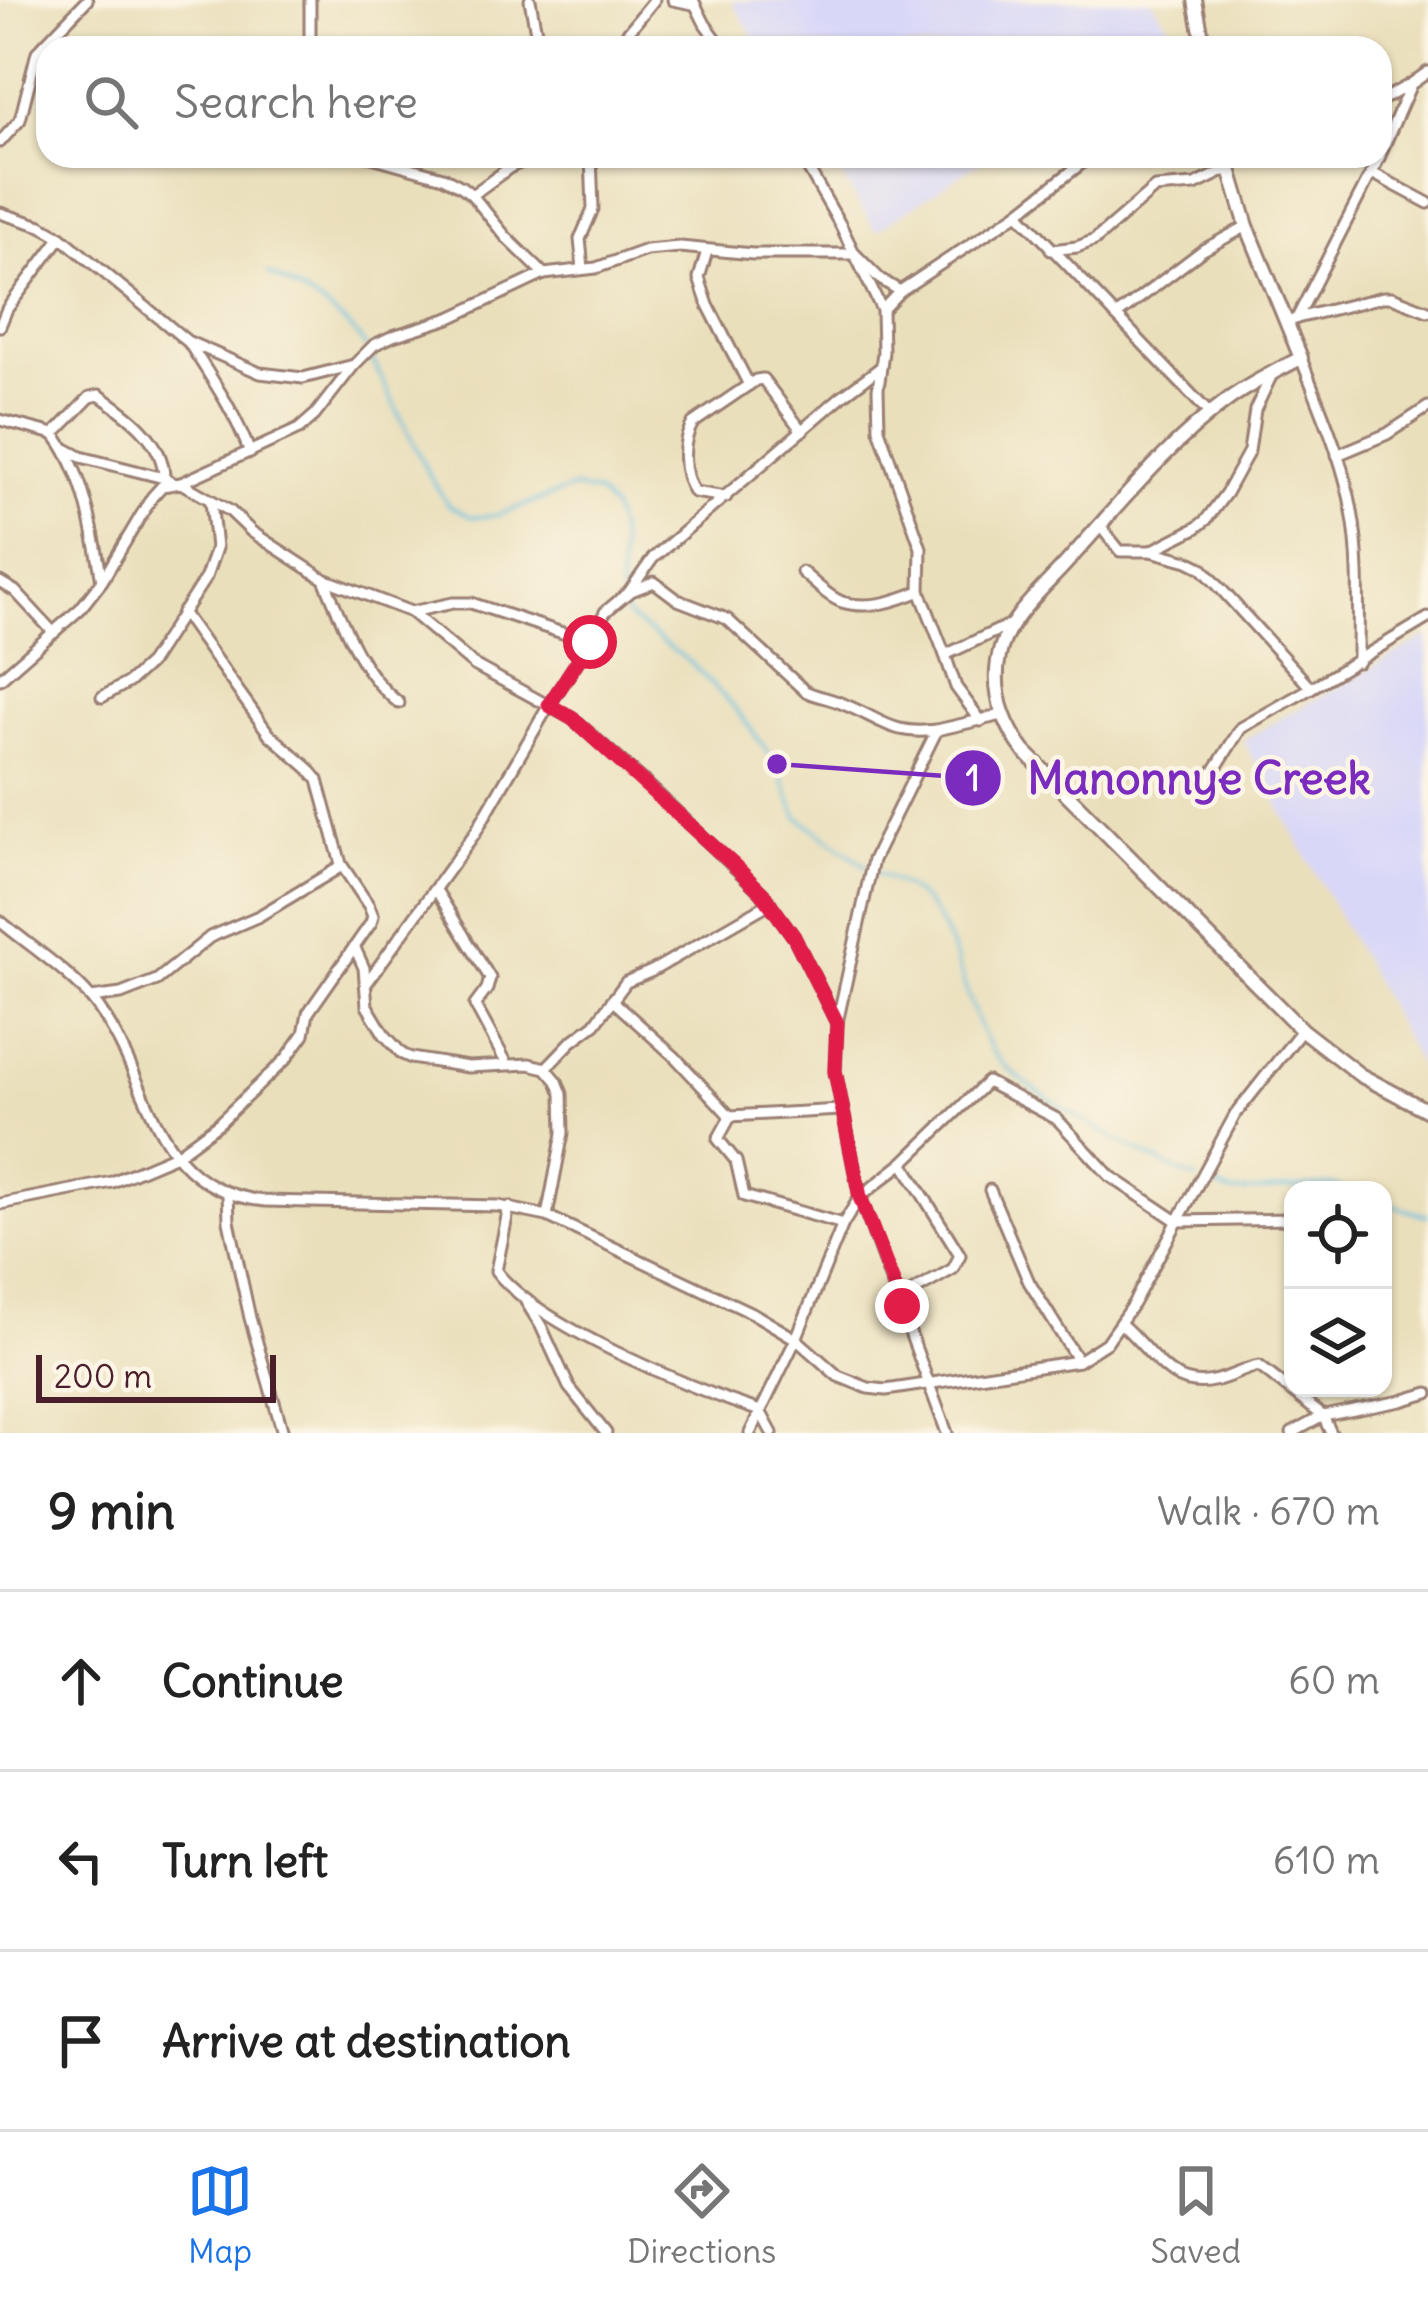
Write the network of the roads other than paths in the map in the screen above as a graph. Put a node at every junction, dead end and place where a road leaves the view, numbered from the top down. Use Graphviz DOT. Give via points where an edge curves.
graph roads {
  1 [pos="87,0"];
  2 [pos="310,0"];
  3 [pos="530,0"];
  4 [pos="654,0"];
  5 [pos="673,0"];
  6 [pos="1195,0"];
  7 [pos="693,2"];
  8 [pos="52,36"];
  9 [pos="310,36"];
  10 [pos="537,36"];
  11 [pos="625,36"];
  12 [pos="715,36"];
  13 [pos="1202,36"];
  14 [pos="36,56"];
  15 [pos="1428,72"];
  16 [pos="1411,84"];
  17 [pos="1392,94"];
  18 [pos="1392,128"];
  19 [pos="0,142"];
  20 [pos="411,168"];
  21 [pos="511,168"];
  22 [pos="591,168"];
  23 [pos="808,168"];
  24 [pos="1075,168"];
  25 [pos="1219,168"];
  26 [pos="1229,168"];
  27 [pos="1374,168"];
  28 [pos="1372,173"];
  29 [pos="472,195"];
  30 [pos="1428,203"];
  31 [pos="0,213"];
  32 [pos="1018,213"];
  33 [pos="1247,226"];
  34 [pos="61,237"];
  35 [pos="1051,250"];
  36 [pos="706,251"];
  37 [pos="855,254"];
  38 [pos="583,269"];
  39 [pos="544,274"];
  40 [pos="900,291"];
  41 [pos="1426,306"];
  42 [pos="882,310"];
  43 [pos="1116,316"];
  44 [pos="1292,320"];
  45 [pos="0,326"];
  46 [pos="188,341"];
  47 [pos="1300,358"];
  48 [pos="354,365"];
  49 [pos="881,367"];
  50 [pos="1273,372"];
  51 [pos="749,386"];
  52 [pos="1428,407"];
  53 [pos="1210,414"];
  54 [pos="0,420"];
  55 [pos="802,430"];
  56 [pos="53,434"];
  57 [pos="65,449"];
  58 [pos="250,453"];
  59 [pos="1337,454"];
  60 [pos="172,482"];
  61 [pos="725,497"];
  62 [pos="212,501"];
  63 [pos="1100,526"];
  64 [pos="1150,550"];
  65 [pos="802,572"];
  66 [pos="324,580"];
  67 [pos="103,581"];
  68 [pos="0,582"];
  69 [pos="920,591"];
  70 [pos="628,592"];
  71 [pos="182,612"];
  72 [pos="411,612"];
  73 [pos="1428,618"];
  74 [pos="1013,623"];
  75 [pos="54,633"];
  76 [pos="590,642"];
  77 [pos="944,655"];
  78 [pos="1358,662"];
  79 [pos="0,679"];
  80 [pos="1311,688"];
  81 [pos="102,698"];
  82 [pos="399,703"];
  83 [pos="549,705"];
  84 [pos="1002,715"];
  85 [pos="981,721"];
  86 [pos="937,730"];
  87 [pos="1207,782"];
  88 [pos="342,866"];
  89 [pos="436,890"];
  90 [pos="770,904"];
  91 [pos="0,921"];
  92 [pos="355,948"];
  93 [pos="366,984"];
  94 [pos="91,998"];
  95 [pos="612,1000"];
  96 [pos="837,1023"];
  97 [pos="1302,1030"];
  98 [pos="507,1064"];
  99 [pos="546,1068"];
  100 [pos="841,1110"];
  101 [pos="1428,1111"];
  102 [pos="729,1116"];
  103 [pos="176,1155"];
  104 [pos="903,1163"];
  105 [pos="990,1190"];
  106 [pos="228,1193"];
  107 [pos="860,1197"];
  108 [pos="0,1204"];
  109 [pos="509,1207"];
  110 [pos="547,1216"];
  111 [pos="1284,1219"];
  112 [pos="1177,1221"];
  113 [pos="843,1224"];
  114 [pos="524,1299"];
  115 [pos="900,1299"];
  116 [pos="1121,1324"];
  117 [pos="796,1339"];
  118 [pos="1078,1361"];
  119 [pos="928,1385"];
  120 [pos="1428,1393"];
  121 [pos="760,1411"];
  122 [pos="1323,1416"];
  123 [pos="283,1433"];
  124 [pos="607,1433"];
  125 [pos="749,1433"];
  126 [pos="772,1433"];
  127 [pos="947,1433"];
  128 [pos="1292,1433"];
  129 [pos="1331,1433"];
  1 -- 8 [label="street"];
  2 -- 9 [label="street"];
  3 -- 10 [label="street"];
  4 -- 11 [label="street"];
  5 -- 7 [label="street"];
  6 -- 13 [label="street"];
  7 -- 12 [label="street"];
  14 -- 19 [label="street" via="20,120"];
  15 -- 16 [label="street"];
  16 -- 17 [label="street"];
  16 -- 18 [label="street"];
  20 -- 29 [label="street"];
  21 -- 29 [label="street"];
  22 -- 38 [label="street"];
  23 -- 37 [label="street"];
  24 -- 32 [label="street"];
  25 -- 35 [label="street" via="1195,185 1155,188 1095,240"];
  26 -- 33 [label="street"];
  27 -- 28 [label="street"];
  28 -- 30 [label="street"];
  28 -- 44 [label="street"];
  29 -- 39 [label="street"];
  31 -- 34 [label="street"];
  32 -- 35 [label="street"];
  32 -- 40 [label="street"];
  33 -- 43 [label="street"];
  33 -- 44 [label="street"];
  34 -- 45 [label="street"];
  34 -- 46 [label="street"];
  35 -- 43 [label="street"];
  36 -- 37 [label="street"];
  36 -- 38 [label="street" via="646,250"];
  36 -- 51 [label="street" via="699,278 707,305"];
  37 -- 40 [label="street"];
  37 -- 42 [label="street"];
  38 -- 39 [label="street"];
  39 -- 48 [label="street" via="374,345"];
  40 -- 42 [label="street"];
  41 -- 44 [label="street" via="1383,297"];
  42 -- 49 [label="street"];
  43 -- 53 [label="street"];
  44 -- 47 [label="street"];
  46 -- 48 [label="street" via="269,375 303,378"];
  46 -- 58 [label="street"];
  47 -- 50 [label="street"];
  47 -- 59 [label="street"];
  48 -- 58 [label="street" via="299,429"];
  49 -- 55 [label="street"];
  49 -- 69 [label="street" via="879,429 921,548"];
  50 -- 53 [label="street"];
  50 -- 64 [label="street" via="1255,410 1249,452 1226,494 1196,528"];
  51 -- 55 [label="street" via="765,380"];
  51 -- 61 [label="street" via="688,430 690,487"];
  52 -- 59 [label="street"];
  53 -- 63 [label="street"];
  54 -- 56 [label="street"];
  55 -- 61 [label="street"];
  56 -- 57 [label="street"];
  56 -- 60 [label="street" via="98,395 132,418"];
  57 -- 60 [label="street"];
  57 -- 67 [label="street"];
  58 -- 60 [label="street"];
  59 -- 78 [label="street" via="1355,534"];
  60 -- 62 [label="street"];
  60 -- 67 [label="street" via="152,497"];
  61 -- 70 [label="street" via="653,558"];
  62 -- 66 [label="street"];
  62 -- 71 [label="street" via="216,548"];
  63 -- 64 [label="street" via="1117,549"];
  63 -- 74 [label="street"];
  64 -- 80 [label="street" via="1202,568"];
  65 -- 69 [label="street" via="846,603 889,604"];
  66 -- 72 [label="street"];
  66 -- 82 [label="street" via="358,654"];
  67 -- 75 [label="street"];
  68 -- 75 [label="street"];
  69 -- 77 [label="street"];
  70 -- 76 [label="street" via="605,612"];
  70 -- 86 [label="street" via="654,582 727,619 805,691 902,732"];
  71 -- 81 [label="street" via="151,663"];
  71 -- 88 [label="street" via="269,734 318,780"];
  72 -- 76 [label="street" via="471,603"];
  72 -- 83 [label="street" via="474,665"];
  73 -- 78 [label="street"];
  74 -- 77 [label="street"];
  74 -- 84 [label="street" via="996,673"];
  75 -- 79 [label="street"];
  76 -- 83 [label="street"];
  77 -- 85 [label="street"];
  78 -- 80 [label="street"];
  80 -- 87 [label="street" via="1240,728"];
  83 -- 89 [label="street"];
  83 -- 90 [label="street" via="646,783"];
  84 -- 85 [label="street"];
  84 -- 97 [label="street" via="1040,768"];
  85 -- 86 [label="street"];
  86 -- 96 [label="street" via="873,860"];
  88 -- 92 [label="street" via="373,916"];
  88 -- 94 [label="street" via="210,937 157,980"];
  89 -- 93 [label="street"];
  89 -- 98 [label="street" via="490,979 476,1008"];
  90 -- 95 [label="street" via="626,982"];
  90 -- 96 [label="street"];
  91 -- 94 [label="street"];
  92 -- 93 [label="street"];
  92 -- 103 [label="street" via="286,1059"];
  93 -- 98 [label="street" via="367,1006 402,1054 468,1067"];
  94 -- 103 [label="street"];
  95 -- 99 [label="street"];
  95 -- 102 [label="street"];
  96 -- 100 [label="street"];
  97 -- 101 [label="street" via="1360,1075"];
  97 -- 112 [label="street" via="1235,1115"];
  98 -- 99 [label="street"];
  99 -- 110 [label="street" via="564,1114"];
  100 -- 102 [label="street"];
  100 -- 107 [label="street"];
  102 -- 113 [label="street" via="718,1139 736,1162 744,1196"];
  103 -- 106 [label="street"];
  103 -- 108 [label="street" via="112,1182"];
  104 -- 107 [label="street"];
  104 -- 112 [label="street" via="992,1082 1058,1119 1109,1176"];
  104 -- 115 [label="street" via="960,1255 953,1269"];
  105 -- 118 [label="street" via="1029,1282"];
  106 -- 109 [label="street" via="265,1201"];
  106 -- 123 [label="street" via="250,1318"];
  107 -- 113 [label="street"];
  107 -- 115 [label="street"];
  109 -- 110 [label="street"];
  109 -- 114 [label="street" via="496,1271"];
  110 -- 117 [label="street"];
  111 -- 112 [label="street"];
  112 -- 116 [label="street"];
  113 -- 117 [label="street"];
  114 -- 121 [label="street" via="633,1358"];
  114 -- 124 [label="street" via="569,1387"];
  115 -- 119 [label="street"];
  116 -- 118 [label="street"];
  116 -- 122 [label="street" via="1182,1381 1199,1384 1259,1366"];
  117 -- 119 [label="street" via="849,1382 886,1390"];
  117 -- 121 [label="street"];
  118 -- 119 [label="street"];
  119 -- 127 [label="street"];
  120 -- 122 [label="street"];
  121 -- 125 [label="street"];
  121 -- 126 [label="street"];
  122 -- 128 [label="street"];
  122 -- 129 [label="street"];
}
